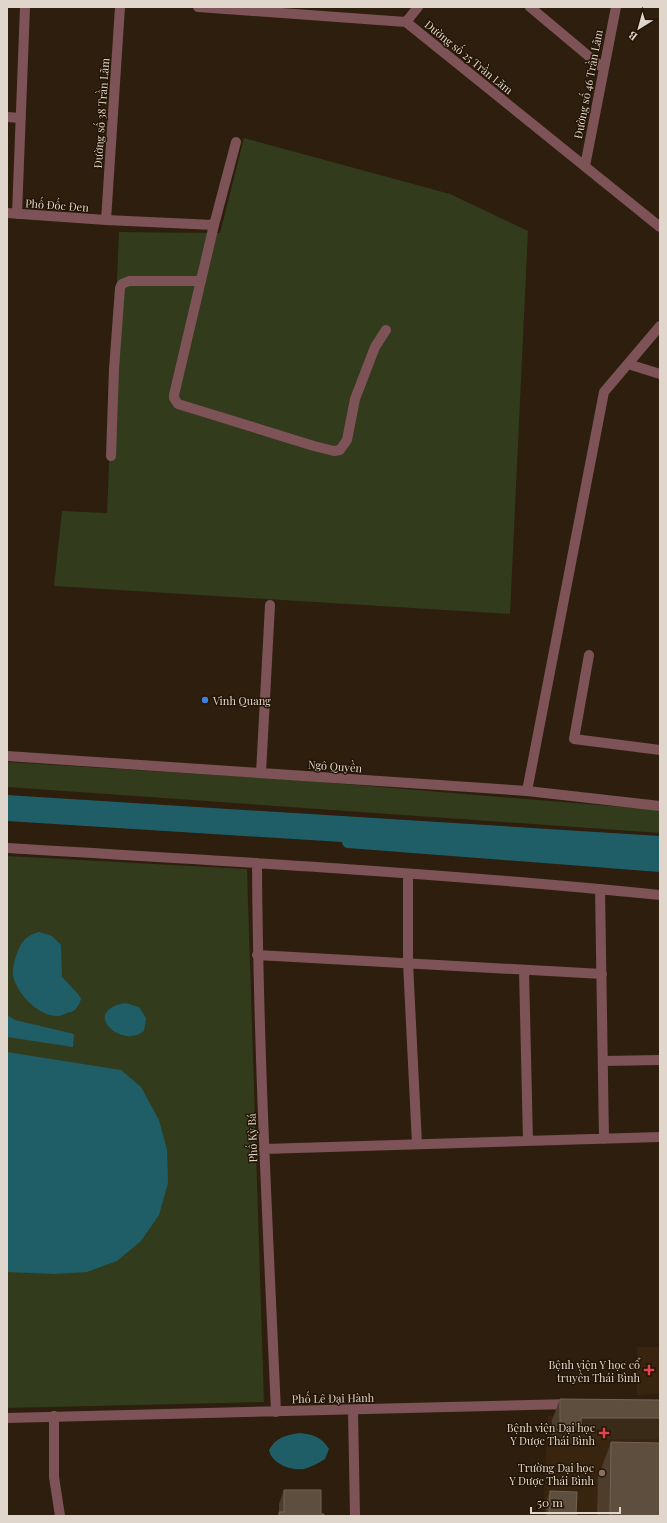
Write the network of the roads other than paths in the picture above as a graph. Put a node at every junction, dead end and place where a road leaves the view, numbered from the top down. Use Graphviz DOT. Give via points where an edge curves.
graph roads {
  1 [pos="25,7"];
  2 [pos="120,7"];
  3 [pos="205,7"];
  4 [pos="418,7"];
  5 [pos="530,7"];
  6 [pos="616,7"];
  7 [pos="293,10"];
  8 [pos="406,22"];
  9 [pos="604,69"];
  10 [pos="7,117"];
  11 [pos="21,118"];
  12 [pos="236,142"];
  13 [pos="585,166"];
  14 [pos="12,214"];
  15 [pos="106,220"];
  16 [pos="214,225"];
  17 [pos="660,227"];
  18 [pos="201,281"];
  19 [pos="660,326"];
  20 [pos="386,330"];
  21 [pos="628,364"];
  22 [pos="660,374"];
  23 [pos="111,456"];
  24 [pos="270,605"];
  25 [pos="588,655"];
  26 [pos="660,750"];
  27 [pos="7,756"];
  28 [pos="261,773"];
  29 [pos="527,791"];
  30 [pos="660,806"];
  31 [pos="7,848"];
  32 [pos="257,863"];
  33 [pos="408,874"];
  34 [pos="600,889"];
  35 [pos="660,895"];
  36 [pos="257,955"];
  37 [pos="408,963"];
  38 [pos="524,970"];
  39 [pos="602,974"];
  40 [pos="660,1060"];
  41 [pos="603,1061"];
  42 [pos="660,1137"];
  43 [pos="604,1139"];
  44 [pos="528,1141"];
  45 [pos="417,1144"];
  46 [pos="264,1149"];
  47 [pos="580,1404"];
  48 [pos="353,1410"];
  49 [pos="276,1412"];
  50 [pos="54,1416"];
  51 [pos="7,1418"];
  52 [pos="60,1516"];
  53 [pos="355,1516"];
  1 -- 11 [label="street"];
  2 -- 15 [label="street, Đường số 38 Trần Lãm"];
  3 -- 7 [label="street"];
  4 -- 8 [label="street"];
  5 -- 9 [label="street"];
  6 -- 9 [label="street, Đường số 46 Trần Lãm"];
  7 -- 8 [label="street"];
  8 -- 13 [label="street, Đường số 25 Trần Lãm"];
  9 -- 13 [label="street, Đường số 46 Trần Lãm"];
  10 -- 11 [label="street"];
  11 -- 14 [label="street"];
  12 -- 16 [label="street"];
  13 -- 17 [label="street, Đường số 25 Trần Lãm"];
  14 -- 15 [label="street, Phố Đốc Đen"];
  15 -- 16 [label="street, Phố Đốc Đen"];
  16 -- 18 [label="street"];
  18 -- 20 [label="street" via="174,395 175,401 181,406 314,446 334,451 344,446 355,399 375,347"];
  18 -- 23 [label="street" via="126,281 122,284 114,369"];
  19 -- 21 [label="street"];
  21 -- 22 [label="street"];
  21 -- 29 [label="street" via="604,392"];
  24 -- 28 [label="street"];
  25 -- 26 [label="street" via="574,739"];
  27 -- 28 [label="street, Ngô Quyền"];
  28 -- 29 [label="street, Ngô Quyền"];
  29 -- 30 [label="street, Ngô Quyền"];
  31 -- 32 [label="street"];
  32 -- 33 [label="street"];
  32 -- 36 [label="street, Phố Kỳ Bá"];
  33 -- 34 [label="street"];
  33 -- 37 [label="street"];
  34 -- 35 [label="street"];
  34 -- 39 [label="street"];
  36 -- 37 [label="street"];
  36 -- 46 [label="street, Phố Kỳ Bá"];
  37 -- 38 [label="street"];
  37 -- 45 [label="street"];
  38 -- 39 [label="street"];
  38 -- 44 [label="street"];
  39 -- 41 [label="street"];
  40 -- 41 [label="street"];
  41 -- 43 [label="street"];
  42 -- 43 [label="street"];
  43 -- 44 [label="street"];
  44 -- 45 [label="street"];
  45 -- 46 [label="street"];
  46 -- 49 [label="street, Phố Kỳ Bá"];
  47 -- 48 [label="street, Phố Lê Đại Hành"];
  48 -- 49 [label="street, Phố Lê Đại Hành"];
  48 -- 53 [label="street"];
  49 -- 50 [label="street, Phố Lê Đại Hành"];
  50 -- 51 [label="street, Phố Lê Đại Hành"];
  50 -- 52 [label="street" via="54,1477"];
}
